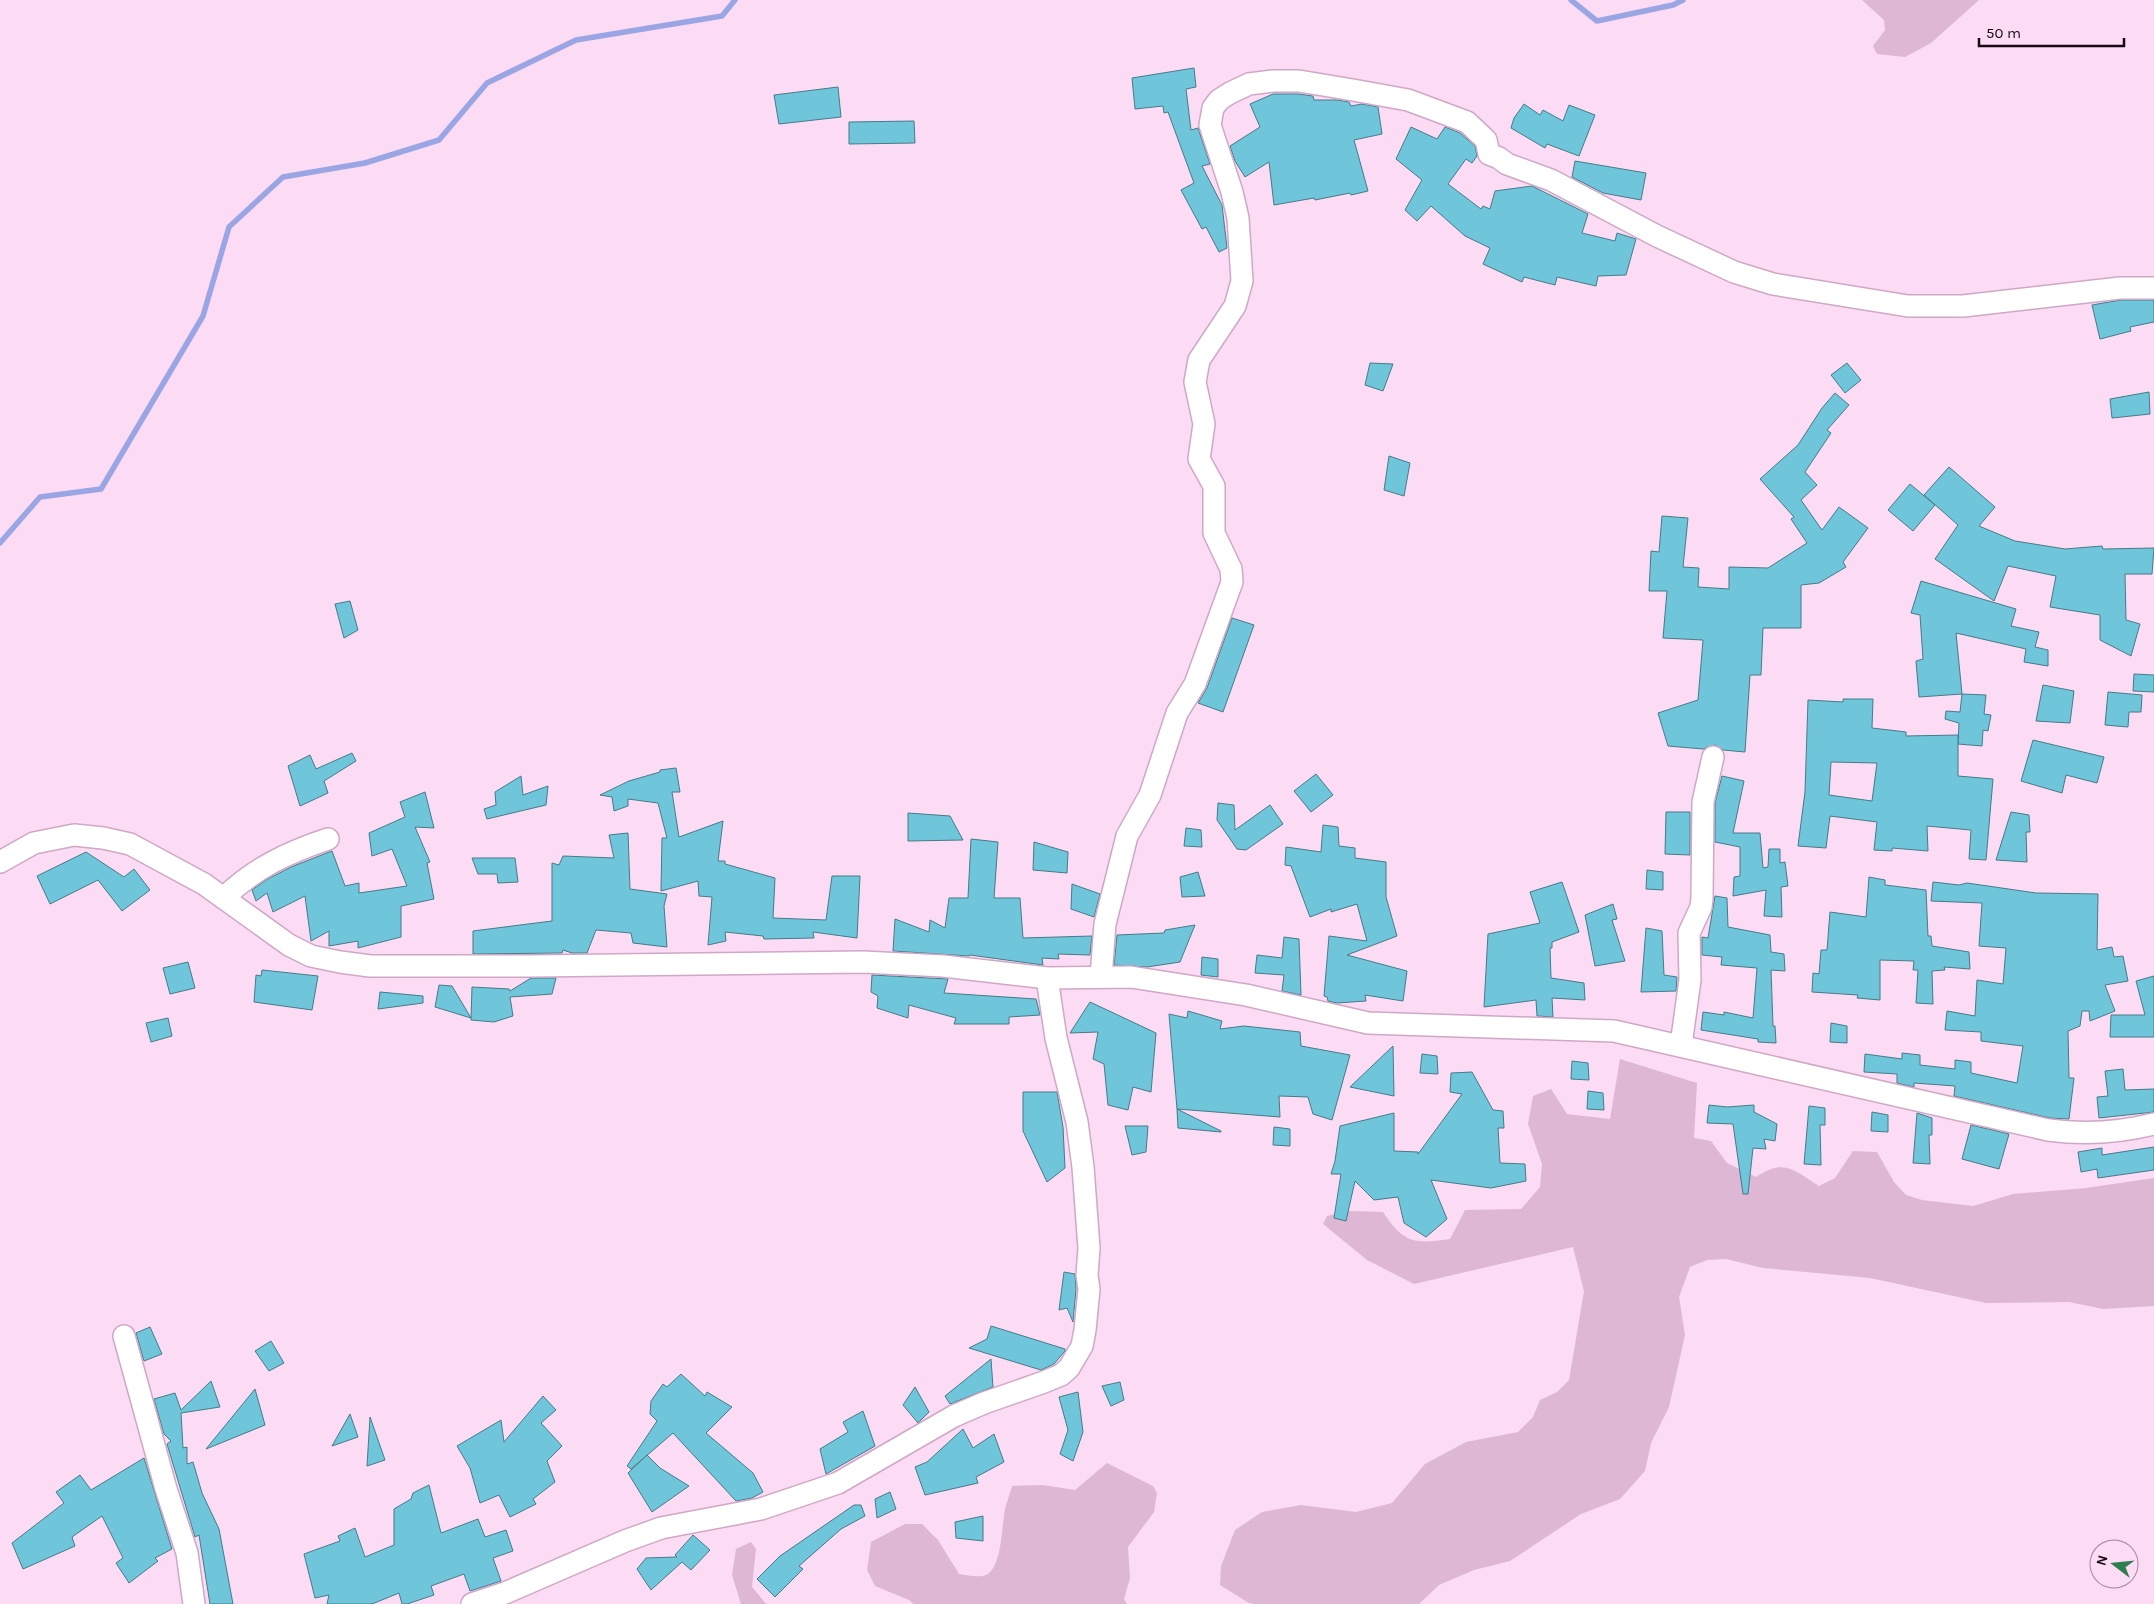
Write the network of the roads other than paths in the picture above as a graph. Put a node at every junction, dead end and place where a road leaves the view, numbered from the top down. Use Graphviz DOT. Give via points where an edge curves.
graph roads {
  1 [pos="2154,288"];
  2 [pos="1713,757"];
  3 [pos="328,838"];
  4 [pos="0,862"];
  5 [pos="224,898"];
  6 [pos="1101,977"];
  7 [pos="1047,978"];
  8 [pos="1681,1045"];
  9 [pos="2154,1124"];
  10 [pos="124,1336"];
  11 [pos="194,1604"];
  12 [pos="472,1604"];
  1 -- 6 [label="street" via="2102,290 1963,306 1908,306 1782,286 1734,272 1551,180 1507,164 1489,154 1486,140 1474,127 1408,100 1299,81 1249,84 1219,100 1213,108 1210,125 1238,218 1242,281 1234,306 1199,360 1195,382 1204,424 1199,459 1214,486 1214,534 1231,569 1232,582 1195,684 1177,713 1150,795 1127,836 1106,924"];
  2 -- 8 [label="street" via="1703,802 1702,898 1689,933 1690,980"];
  3 -- 5 [label="street" via="269,863"];
  4 -- 5 [label="street" via="48,839 74,835 103,838 130,844"];
  5 -- 7 [label="street" via="289,945 311,956 370,966 863,962 952,967"];
  6 -- 7 [label="street"];
  6 -- 8 [label="street" via="1184,984 1368,1023 1591,1028"];
  7 -- 12 [label="street" via="1056,1038 1077,1122 1084,1166 1089,1248 1085,1330 1079,1352 1069,1368 1061,1375 954,1416 838,1483 761,1509 661,1528"];
  8 -- 9 [label="street" via="2048,1130 2080,1134 2131,1130"];
  10 -- 11 [label="street" via="187,1553"];
}
